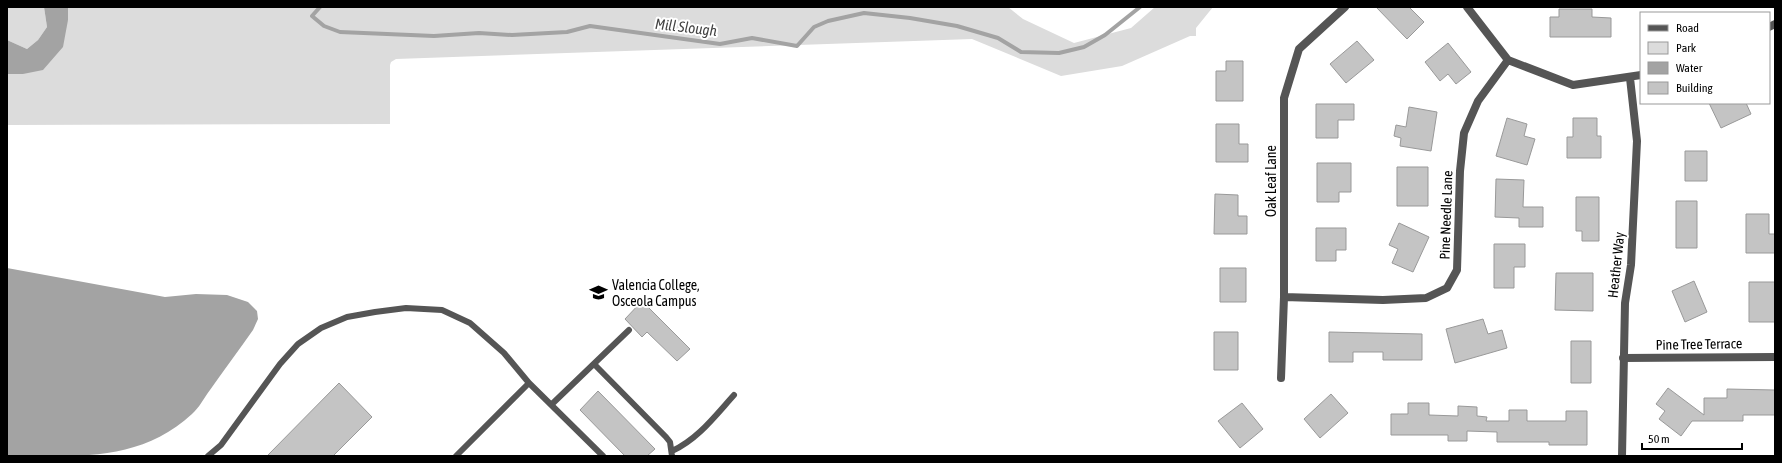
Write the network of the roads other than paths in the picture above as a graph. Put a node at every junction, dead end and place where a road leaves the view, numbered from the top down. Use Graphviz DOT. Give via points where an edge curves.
graph roads {
  1 [pos="1345,7"];
  2 [pos="1467,7"];
  3 [pos="1508,60"];
  4 [pos="1640,75"];
  5 [pos="1630,78"];
  6 [pos="1284,297"];
  7 [pos="629,330"];
  8 [pos="1775,356"];
  9 [pos="1623,358"];
  10 [pos="594,364"];
  11 [pos="1281,378"];
  12 [pos="529,383"];
  13 [pos="734,395"];
  14 [pos="551,405"];
  15 [pos="672,454"];
  16 [pos="208,456"];
  17 [pos="456,456"];
  18 [pos="603,456"];
  19 [pos="1622,456"];
  1 -- 6 [label="street, Oak Leaf Lane" via="1299,49 1284,98"];
  2 -- 3 [label="street"];
  3 -- 5 [label="street" via="1572,85"];
  3 -- 6 [label="street, Pine Needle Lane" via="1478,101 1464,133 1456,270 1447,288 1426,298 1383,300"];
  4 -- 5 [label="street"];
  5 -- 9 [label="street, Heather Way" via="1637,141"];
  6 -- 11 [label="street, Oak Leaf Lane"];
  7 -- 10 [label="lane"];
  8 -- 9 [label="street, Pine Tree Terrace"];
  9 -- 19 [label="street, Heather Way"];
  10 -- 14 [label="lane"];
  10 -- 15 [label="lane" via="666,437 670,442"];
  12 -- 14 [label="lane"];
  12 -- 16 [label="lane" via="504,353 470,323 442,310 406,308 347,317 321,328 298,344 280,364 221,445"];
  12 -- 17 [label="lane"];
  13 -- 15 [label="lane" via="696,438"];
  14 -- 18 [label="lane"];
}
